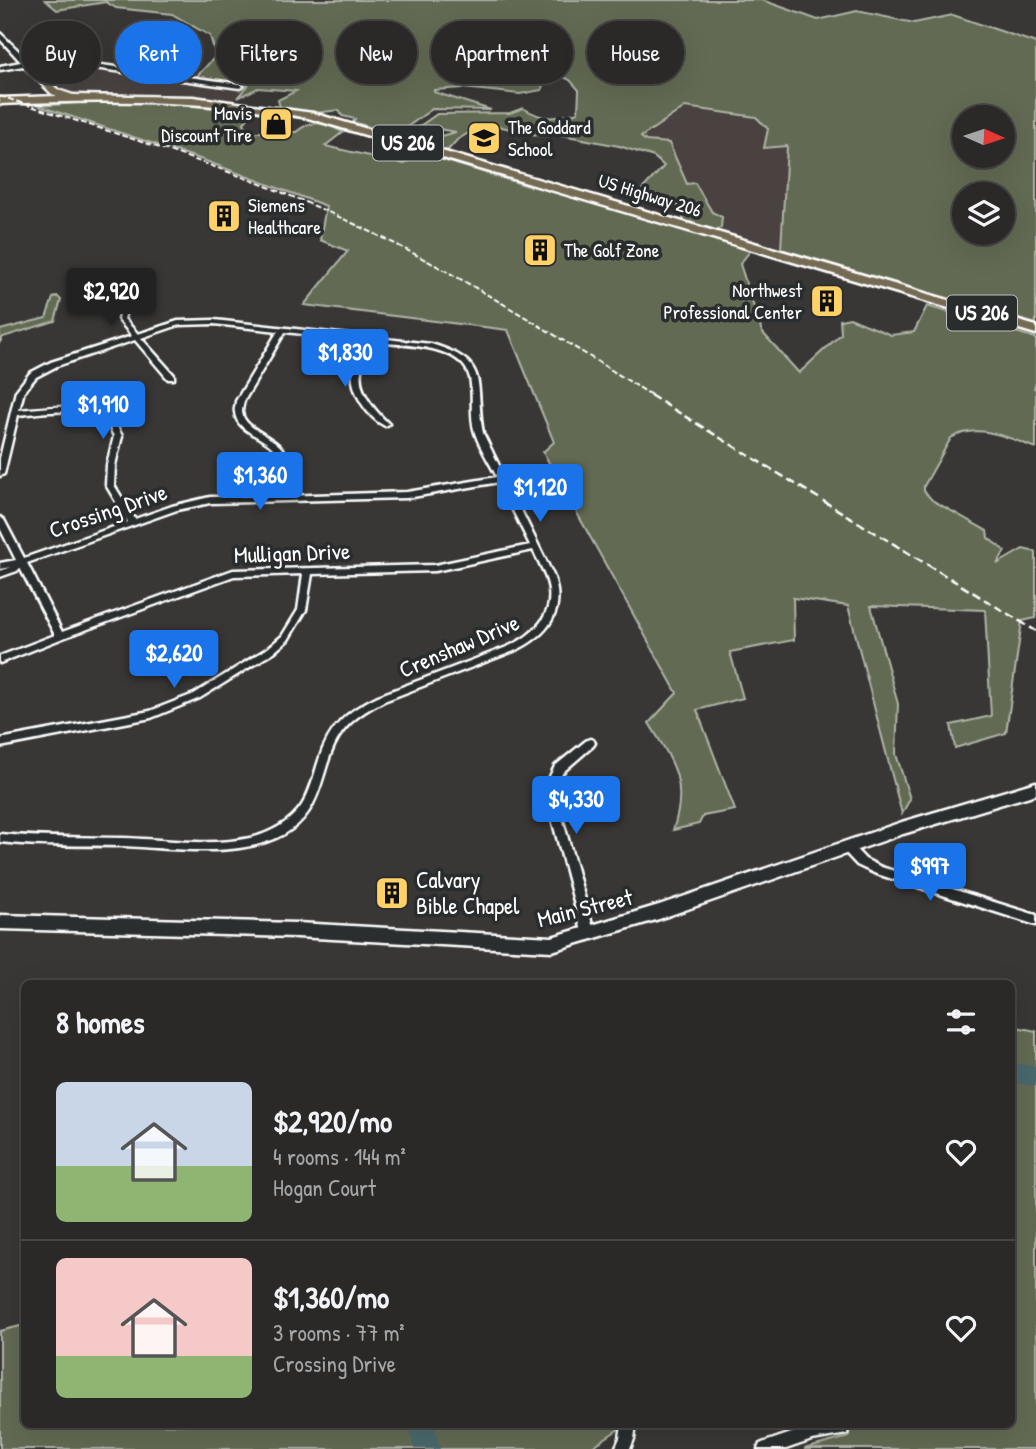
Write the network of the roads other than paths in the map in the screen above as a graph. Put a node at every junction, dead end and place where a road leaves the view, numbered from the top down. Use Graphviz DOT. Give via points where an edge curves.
graph roads {
  1 [pos="0,35"];
  2 [pos="21,58"];
  3 [pos="21,64"];
  4 [pos="101,67"];
  5 [pos="0,68"];
  6 [pos="47,84"];
  7 [pos="240,86"];
  8 [pos="76,97"];
  9 [pos="0,101"];
  10 [pos="123,311"];
  11 [pos="283,329"];
  12 [pos="1036,330"];
  13 [pos="136,337"];
  14 [pos="372,339"];
  15 [pos="171,377"];
  16 [pos="14,413"];
  17 [pos="385,424"];
  18 [pos="0,474"];
  19 [pos="501,479"];
  20 [pos="278,497"];
  21 [pos="0,520"];
  22 [pos="133,523"];
  23 [pos="535,547"];
  24 [pos="21,562"];
  25 [pos="0,566"];
  26 [pos="308,570"];
  27 [pos="0,573"];
  28 [pos="60,636"];
  29 [pos="0,660"];
  30 [pos="0,743"];
  31 [pos="590,743"];
  32 [pos="1036,788"];
  33 [pos="0,838"];
  34 [pos="847,847"];
  35 [pos="1036,920"];
  36 [pos="0,922"];
  37 [pos="589,935"];
  38 [pos="842,1428"];
  39 [pos="765,1449"];
  1 -- 2 [label="street"];
  3 -- 5 [label="street"];
  4 -- 7 [label="street"];
  6 -- 8 [label="highway" via="55,92"];
  8 -- 9 [label="highway, US Highway 206 / US 206"];
  8 -- 12 [label="highway, US Highway 206 / US 206" via="201,100 332,121"];
  10 -- 13 [label="street" via="121,318"];
  11 -- 13 [label="street, Crenshaw Drive" via="195,321"];
  11 -- 14 [label="street, Crenshaw Drive"];
  11 -- 20 [label="street" via="238,411 246,426 280,452 283,466"];
  13 -- 15 [label="street"];
  13 -- 16 [label="street, Crenshaw Drive" via="37,372 22,386"];
  14 -- 17 [label="street" via="359,366 358,382 372,414"];
  14 -- 19 [label="street, Crenshaw Drive" via="439,348 467,363 475,378 479,433"];
  16 -- 18 [label="street, Crenshaw Drive"];
  16 -- 22 [label="street" via="79,410 111,423 118,436 110,485"];
  19 -- 20 [label="street, Crossing Drive" via="420,494"];
  19 -- 23 [label="street, Crenshaw Drive"];
  20 -- 22 [label="street, Crossing Drive" via="209,500"];
  21 -- 24 [label="street"];
  22 -- 24 [label="street, Crossing Drive"];
  23 -- 26 [label="street, Mulligan Drive" via="435,568"];
  23 -- 33 [label="street, Crenshaw Drive" via="555,594 541,630 520,645 378,701 346,720 326,748 308,808 275,834 227,845"];
  24 -- 25 [label="street, Crossing Drive"];
  24 -- 27 [label="street, Crossing Drive"];
  24 -- 28 [label="street"];
  26 -- 28 [label="street, Mulligan Drive" via="227,574"];
  26 -- 30 [label="street" via="302,610 285,638 197,696 151,714"];
  28 -- 29 [label="street"];
  31 -- 37 [label="street" via="559,769 549,789"];
  32 -- 34 [label="street, Main Street"];
  34 -- 35 [label="street" via="861,862 878,870"];
  34 -- 37 [label="street, Main Street"];
  36 -- 37 [label="street, Main Street" via="297,930 527,944 552,944"];
  38 -- 39 [label="street"];
}
